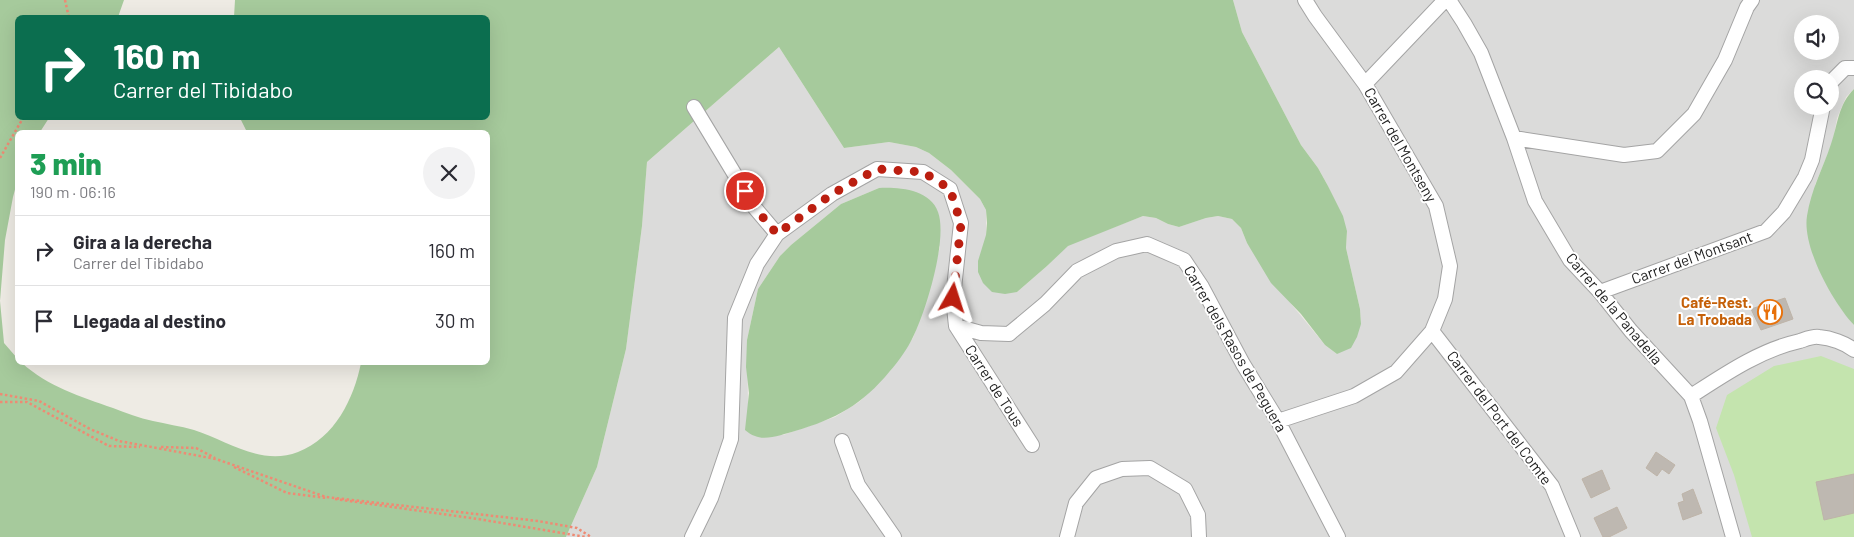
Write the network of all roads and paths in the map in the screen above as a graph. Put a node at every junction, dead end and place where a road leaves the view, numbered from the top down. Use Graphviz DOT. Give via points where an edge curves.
graph roads {
  1 [pos="65,0"];
  2 [pos="1305,0"];
  3 [pos="1447,0"];
  4 [pos="1752,0"];
  5 [pos="68,15"];
  6 [pos="1854,68"];
  7 [pos="1839,74"];
  8 [pos="1365,84"];
  9 [pos="694,107"];
  10 [pos="1821,115"];
  11 [pos="15,132"];
  12 [pos="1514,138"];
  13 [pos="0,158"];
  14 [pos="777,234"];
  15 [pos="1600,292"];
  16 [pos="956,326"];
  17 [pos="1432,331"];
  18 [pos="1854,350"];
  19 [pos="0,394"];
  20 [pos="1691,396"];
  21 [pos="0,402"];
  22 [pos="1278,421"];
  23 [pos="842,441"];
  24 [pos="1032,445"];
  25 [pos="586,537"];
  26 [pos="591,537"];
  27 [pos="692,537"];
  28 [pos="894,537"];
  29 [pos="1067,537"];
  30 [pos="1199,537"];
  31 [pos="1338,537"];
  32 [pos="1573,537"];
  33 [pos="1733,537"];
  1 -- 5 [label="path"];
  2 -- 8 [label="street, Carrer del Montseny"];
  3 -- 8 [label="street"];
  3 -- 12 [label="street, Carrer de la Panadella" via="1481,54"];
  4 -- 12 [label="street" via="1725,60 1694,114 1656,151 1624,155"];
  6 -- 7 [label="street" via="1845,68"];
  8 -- 17 [label="street, Carrer del Montseny" via="1436,206 1450,266 1445,299"];
  9 -- 14 [label="street" via="755,208"];
  10 -- 15 [label="street, Carrer del Montsant" via="1805,177 1784,212 1766,231"];
  11 -- 13 [label="path"];
  12 -- 15 [label="street, Carrer de la Panadella" via="1535,201 1570,260"];
  14 -- 16 [label="street" via="832,194 877,169 923,172 950,189 961,224 953,298"];
  14 -- 27 [label="street" via="758,264 735,318 731,439 711,498"];
  15 -- 20 [label="street, Carrer de la Panadella"];
  16 -- 22 [label="street, Carrer dels Rasos de Peguera" via="981,333 1009,334 1077,272 1116,251 1147,244 1184,260"];
  16 -- 24 [label="street, Carrer de Tous"];
  17 -- 22 [label="street, Carrer del Montseny" via="1396,372 1379,383 1354,396"];
  17 -- 32 [label="street, Carrer del Port del Comte" via="1552,486"];
  18 -- 20 [label="street" via="1846,344 1818,336 1785,344 1754,358"];
  19 -- 26 [label="path" via="39,401 119,441 216,459 326,497 538,521 577,528"];
  20 -- 33 [label="street, Carrer de la Panadella"];
  21 -- 25 [label="path" via="27,402 109,446 196,448 287,493"];
  22 -- 31 [label="street, Carrer dels Rasos de Peguera"];
  23 -- 28 [label="street" via="858,486"];
  29 -- 30 [label="street" via="1076,503 1096,478 1122,469 1150,468 1185,489 1198,515"];
}
